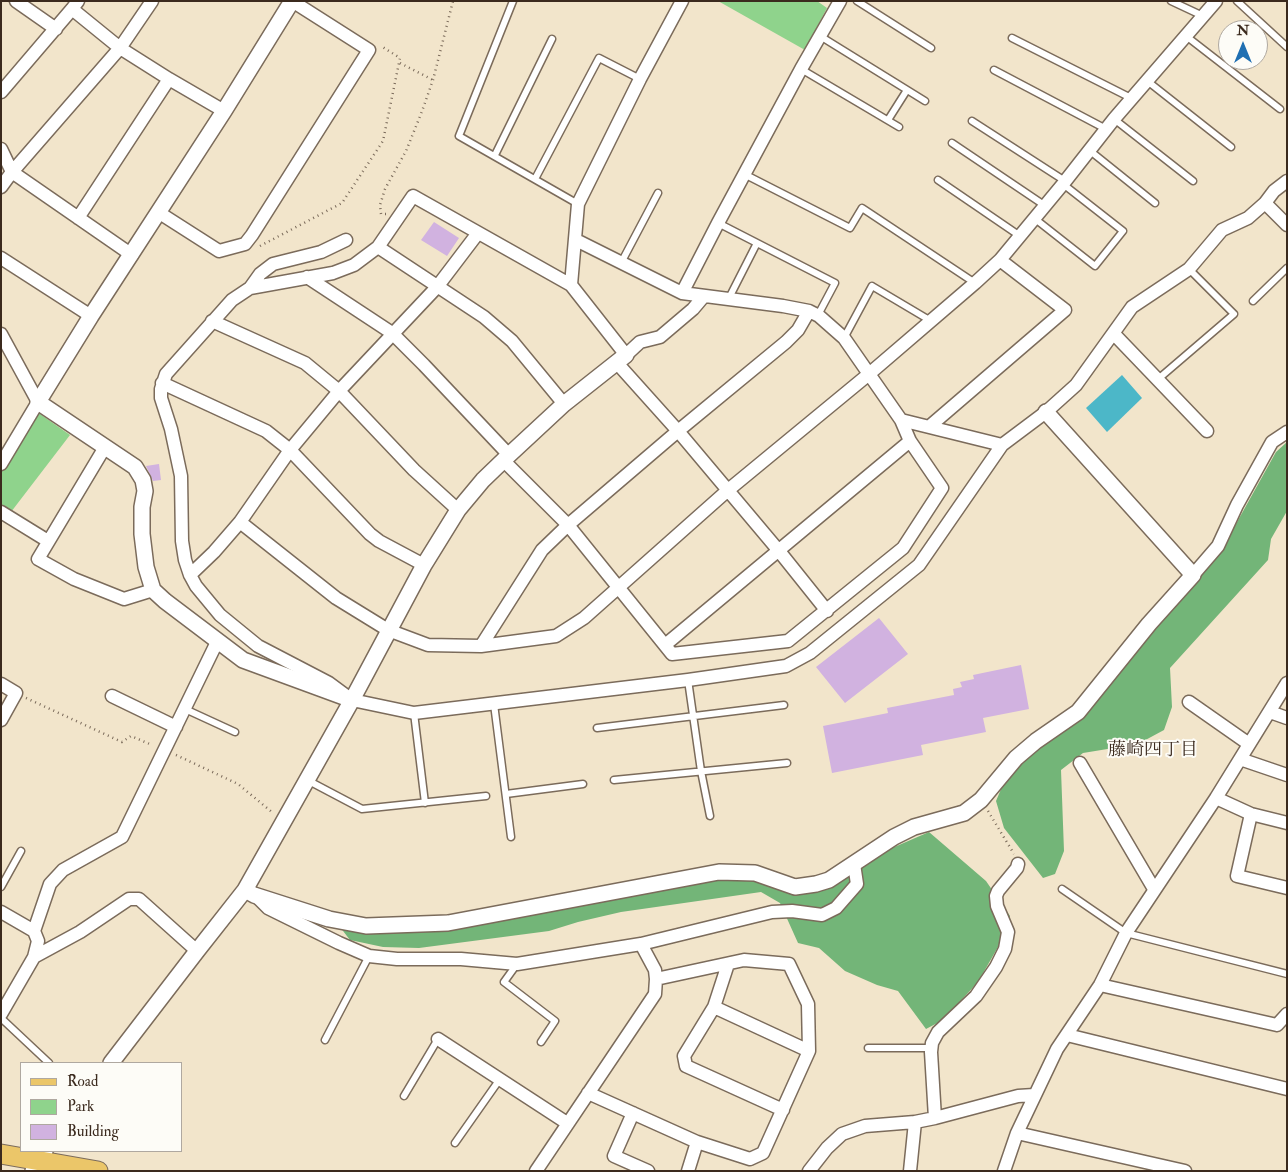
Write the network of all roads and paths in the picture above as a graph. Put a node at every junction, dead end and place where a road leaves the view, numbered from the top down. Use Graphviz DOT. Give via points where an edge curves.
graph roads {
  1 [pos="16,1"];
  2 [pos="152,1"];
  3 [pos="292,1"];
  4 [pos="453,1"];
  5 [pos="513,1"];
  6 [pos="840,1"];
  7 [pos="856,1"];
  8 [pos="1171,1"];
  9 [pos="1216,1"];
  10 [pos="1237,1"];
  11 [pos="678,2"];
  12 [pos="75,5"];
  13 [pos="1204,16"];
  14 [pos="56,29"];
  15 [pos="820,36"];
  16 [pos="1186,36"];
  17 [pos="1012,38"];
  18 [pos="552,40"];
  19 [pos="1287,47"];
  20 [pos="120,48"];
  21 [pos="931,48"];
  22 [pos="369,50"];
  23 [pos="400,63"];
  24 [pos="801,68"];
  25 [pos="994,70"];
  26 [pos="1,71"];
  27 [pos="13,79"];
  28 [pos="169,79"];
  29 [pos="640,79"];
  30 [pos="432,80"];
  31 [pos="1146,80"];
  32 [pos="907,90"];
  33 [pos="1,92"];
  34 [pos="1131,98"];
  35 [pos="924,101"];
  36 [pos="1280,109"];
  37 [pos="224,112"];
  38 [pos="1114,119"];
  39 [pos="888,120"];
  40 [pos="972,121"];
  41 [pos="899,127"];
  42 [pos="1106,129"];
  43 [pos="952,143"];
  44 [pos="1231,147"];
  45 [pos="1,149"];
  46 [pos="1089,150"];
  47 [pos="495,155"];
  48 [pos="12,172"];
  49 [pos="744,174"];
  50 [pos="535,178"];
  51 [pos="938,180"];
  52 [pos="1193,181"];
  53 [pos="1287,181"];
  54 [pos="1064,182"];
  55 [pos="1,188"];
  56 [pos="658,193"];
  57 [pos="1156,203"];
  58 [pos="1265,203"];
  59 [pos="578,204"];
  60 [pos="380,205"];
  61 [pos="1044,205"];
  62 [pos="158,212"];
  63 [pos="78,218"];
  64 [pos="1034,218"];
  65 [pos="718,223"];
  66 [pos="1287,225"];
  67 [pos="478,233"];
  68 [pos="1020,236"];
  69 [pos="346,240"];
  70 [pos="576,240"];
  71 [pos="757,243"];
  72 [pos="245,244"];
  73 [pos="378,247"];
  74 [pos="132,255"];
  75 [pos="1,258"];
  76 [pos="1000,260"];
  77 [pos="621,263"];
  78 [pos="1287,268"];
  79 [pos="1189,269"];
  80 [pos="307,277"];
  81 [pos="975,283"];
  82 [pos="571,285"];
  83 [pos="438,287"];
  84 [pos="250,288"];
  85 [pos="682,294"];
  86 [pos="704,296"];
  87 [pos="729,298"];
  88 [pos="1254,301"];
  89 [pos="813,313"];
  90 [pos="91,316"];
  91 [pos="932,320"];
  92 [pos="212,322"];
  93 [pos="392,333"];
  94 [pos="1114,334"];
  95 [pos="2,338"];
  96 [pos="844,338"];
  97 [pos="622,360"];
  98 [pos="868,374"];
  99 [pos="1158,380"];
  100 [pos="162,383"];
  101 [pos="339,390"];
  102 [pos="38,402"];
  103 [pos="564,404"];
  104 [pos="1046,412"];
  105 [pos="901,420"];
  106 [pos="930,426"];
  107 [pos="678,431"];
  108 [pos="1208,431"];
  109 [pos="1287,432"];
  110 [pos="910,441"];
  111 [pos="1002,445"];
  112 [pos="106,447"];
  113 [pos="290,450"];
  114 [pos="506,457"];
  115 [pos="1,464"];
  116 [pos="727,491"];
  117 [pos="458,510"];
  118 [pos="1,512"];
  119 [pos="240,522"];
  120 [pos="568,525"];
  121 [pos="48,541"];
  122 [pos="779,551"];
  123 [pos="424,565"];
  124 [pos="190,575"];
  125 [pos="1193,575"];
  126 [pos="620,587"];
  127 [pos="153,590"];
  128 [pos="827,611"];
  129 [pos="388,630"];
  130 [pos="217,642"];
  131 [pos="666,645"];
  132 [pos="481,646"];
  133 [pos="688,680"];
  134 [pos="1287,683"];
  135 [pos="1,684"];
  136 [pos="16,693"];
  137 [pos="112,696"];
  138 [pos="352,700"];
  139 [pos="1189,702"];
  140 [pos="494,704"];
  141 [pos="784,705"];
  142 [pos="185,710"];
  143 [pos="1270,712"];
  144 [pos="414,714"];
  145 [pos="693,717"];
  146 [pos="1287,718"];
  147 [pos="1,720"];
  148 [pos="176,727"];
  149 [pos="596,728"];
  150 [pos="235,732"];
  151 [pos="1249,744"];
  152 [pos="165,750"];
  153 [pos="1240,759"];
  154 [pos="787,763"];
  155 [pos="1080,763"];
  156 [pos="701,771"];
  157 [pos="1287,775"];
  158 [pos="306,780"];
  159 [pos="614,780"];
  160 [pos="583,784"];
  161 [pos="506,794"];
  162 [pos="486,796"];
  163 [pos="1216,798"];
  164 [pos="982,800"];
  165 [pos="425,803"];
  166 [pos="1251,814"];
  167 [pos="710,816"];
  168 [pos="283,821"];
  169 [pos="1287,823"];
  170 [pos="511,837"];
  171 [pos="21,851"];
  172 [pos="854,864"];
  173 [pos="1018,864"];
  174 [pos="1,888"];
  175 [pos="1287,888"];
  176 [pos="1062,890"];
  177 [pos="1154,890"];
  178 [pos="249,892"];
  179 [pos="1,912"];
  180 [pos="34,931"];
  181 [pos="1126,933"];
  182 [pos="641,944"];
  183 [pos="197,950"];
  184 [pos="369,956"];
  185 [pos="34,957"];
  186 [pos="517,964"];
  187 [pos="728,964"];
  188 [pos="1287,974"];
  189 [pos="656,979"];
  190 [pos="1100,984"];
  191 [pos="714,1007"];
  192 [pos="1,1014"];
  193 [pos="1287,1014"];
  194 [pos="1,1018"];
  195 [pos="1067,1035"];
  196 [pos="438,1039"];
  197 [pos="325,1040"];
  198 [pos="542,1042"];
  199 [pos="868,1048"];
  200 [pos="931,1048"];
  201 [pos="809,1051"];
  202 [pos="48,1062"];
  203 [pos="112,1062"];
  204 [pos="500,1079"];
  205 [pos="1287,1089"];
  206 [pos="588,1093"];
  207 [pos="1034,1095"];
  208 [pos="404,1096"];
  209 [pos="783,1110"];
  210 [pos="633,1113"];
  211 [pos="935,1118"];
  212 [pos="915,1122"];
  213 [pos="567,1123"];
  214 [pos="1017,1133"];
  215 [pos="697,1142"];
  216 [pos="455,1143"];
  217 [pos="1,1154"];
  218 [pos="39,1161"];
  219 [pos="98,1171"];
  220 [pos="536,1171"];
  221 [pos="648,1171"];
  222 [pos="688,1171"];
  223 [pos="809,1171"];
  224 [pos="910,1171"];
  225 [pos="1004,1171"];
  226 [pos="1184,1171"];
  1 -- 14 [label="street"];
  2 -- 20 [label="street"];
  3 -- 22 [label="street"];
  3 -- 37 [label="street"];
  4 -- 30 [label="path"];
  5 -- 47 [label="lane" via="459,136"];
  6 -- 15 [label="street"];
  7 -- 21 [label="lane"];
  8 -- 13 [label="lane"];
  9 -- 13 [label="street"];
  10 -- 19 [label="lane"];
  11 -- 29 [label="street"];
  12 -- 14 [label="street"];
  12 -- 20 [label="street"];
  13 -- 16 [label="street"];
  14 -- 27 [label="street"];
  15 -- 24 [label="street"];
  15 -- 32 [label="lane"];
  16 -- 31 [label="street"];
  16 -- 36 [label="lane"];
  17 -- 34 [label="lane"];
  18 -- 47 [label="lane"];
  20 -- 28 [label="street"];
  20 -- 48 [label="street"];
  22 -- 23 [label="path" via="377,45 400,58"];
  22 -- 72 [label="street"];
  23 -- 30 [label="path"];
  23 -- 72 [label="path" via="382,141 342,203 261,246"];
  24 -- 39 [label="lane"];
  24 -- 49 [label="street"];
  25 -- 42 [label="lane"];
  26 -- 27 [label="street"];
  27 -- 33 [label="street"];
  28 -- 37 [label="street"];
  28 -- 63 [label="street"];
  29 -- 50 [label="lane" via="599,58"];
  29 -- 59 [label="street"];
  30 -- 60 [label="path" via="406,151"];
  31 -- 34 [label="street"];
  31 -- 44 [label="lane"];
  32 -- 35 [label="lane"];
  32 -- 39 [label="lane"];
  34 -- 38 [label="street"];
  37 -- 62 [label="street"];
  38 -- 42 [label="street"];
  38 -- 52 [label="lane"];
  39 -- 41 [label="lane"];
  40 -- 54 [label="lane"];
  42 -- 46 [label="street"];
  43 -- 61 [label="lane"];
  45 -- 48 [label="street"];
  46 -- 54 [label="street"];
  46 -- 57 [label="lane"];
  47 -- 50 [label="lane"];
  48 -- 55 [label="street"];
  48 -- 63 [label="street"];
  49 -- 65 [label="street"];
  49 -- 81 [label="lane" via="850,228 862,208"];
  50 -- 59 [label="lane"];
  51 -- 68 [label="lane"];
  53 -- 58 [label="street"];
  54 -- 61 [label="street"];
  54 -- 64 [label="lane" via="1123,231 1094,266"];
  56 -- 77 [label="lane"];
  58 -- 66 [label="street"];
  58 -- 79 [label="street" via="1248,218 1222,230"];
  59 -- 70 [label="street"];
  61 -- 64 [label="street"];
  62 -- 72 [label="street" via="218,252"];
  62 -- 74 [label="street"];
  63 -- 74 [label="street"];
  64 -- 68 [label="street"];
  65 -- 71 [label="lane"];
  65 -- 85 [label="street"];
  67 -- 73 [label="street" via="413,196"];
  67 -- 82 [label="street"];
  67 -- 83 [label="street"];
  68 -- 76 [label="street"];
  69 -- 84 [label="street" via="321,252 273,264"];
  70 -- 77 [label="street"];
  70 -- 82 [label="street"];
  71 -- 87 [label="lane"];
  71 -- 89 [label="lane" via="835,283"];
  73 -- 80 [label="street" via="354,265 333,273"];
  73 -- 83 [label="street"];
  74 -- 90 [label="street"];
  75 -- 90 [label="street"];
  76 -- 81 [label="street"];
  76 -- 106 [label="street" via="1065,310"];
  77 -- 85 [label="street"];
  78 -- 88 [label="lane"];
  79 -- 94 [label="street" via="1132,307"];
  79 -- 99 [label="lane" via="1234,314"];
  80 -- 84 [label="street"];
  80 -- 93 [label="street"];
  81 -- 91 [label="street"];
  82 -- 97 [label="street"];
  83 -- 93 [label="street"];
  83 -- 103 [label="street" via="484,317 512,341"];
  84 -- 92 [label="street" via="232,300"];
  85 -- 86 [label="street"];
  86 -- 87 [label="street"];
  86 -- 97 [label="street" via="660,337 640,342"];
  87 -- 89 [label="street"];
  89 -- 96 [label="street"];
  89 -- 107 [label="street" via="786,342"];
  90 -- 102 [label="street"];
  91 -- 96 [label="lane" via="872,286"];
  91 -- 98 [label="street"];
  92 -- 100 [label="street" via="166,374"];
  92 -- 101 [label="street" via="305,363"];
  93 -- 101 [label="street"];
  93 -- 114 [label="street"];
  94 -- 99 [label="street"];
  94 -- 104 [label="street" via="1076,385"];
  95 -- 102 [label="street"];
  96 -- 98 [label="street"];
  97 -- 103 [label="street"];
  97 -- 107 [label="street"];
  98 -- 105 [label="street"];
  98 -- 116 [label="street"];
  99 -- 108 [label="street"];
  100 -- 113 [label="street" via="266,431"];
  100 -- 124 [label="street" via="161,398 181,476 182,541"];
  101 -- 113 [label="street"];
  101 -- 117 [label="street" via="414,470"];
  102 -- 112 [label="street"];
  102 -- 115 [label="street"];
  103 -- 114 [label="street"];
  104 -- 111 [label="street"];
  104 -- 125 [label="street"];
  105 -- 106 [label="street"];
  105 -- 110 [label="street"];
  106 -- 111 [label="street"];
  107 -- 116 [label="street"];
  107 -- 120 [label="street"];
  109 -- 125 [label="street" via="1272,442 1218,546"];
  110 -- 122 [label="street"];
  110 -- 128 [label="street" via="942,488 903,548"];
  111 -- 133 [label="street" via="919,565 810,653 786,666"];
  112 -- 121 [label="street"];
  112 -- 127 [label="street" via="135,467 143,480 142,534"];
  113 -- 119 [label="street"];
  113 -- 123 [label="street" via="378,541"];
  114 -- 117 [label="street"];
  114 -- 120 [label="street"];
  116 -- 122 [label="street"];
  116 -- 126 [label="street"];
  117 -- 123 [label="street"];
  118 -- 121 [label="street"];
  119 -- 124 [label="street"];
  119 -- 129 [label="street" via="336,598"];
  120 -- 126 [label="street"];
  120 -- 132 [label="street" via="542,550"];
  121 -- 127 [label="street" via="38,559 74,579 124,599"];
  122 -- 128 [label="street"];
  122 -- 131 [label="street"];
  123 -- 129 [label="street"];
  124 -- 138 [label="street" via="220,615 258,646 328,683"];
  125 -- 164 [label="street" via="1078,712 1036,740 1016,758"];
  126 -- 131 [label="street"];
  126 -- 132 [label="street" via="584,618 556,636"];
  127 -- 130 [label="street"];
  128 -- 131 [label="street" via="788,641 672,654"];
  129 -- 132 [label="street" via="428,645"];
  129 -- 138 [label="street"];
  130 -- 138 [label="street" via="243,660"];
  130 -- 142 [label="street"];
  133 -- 140 [label="street"];
  133 -- 145 [label="lane"];
  134 -- 143 [label="street"];
  135 -- 136 [label="street"];
  136 -- 147 [label="street"];
  136 -- 152 [label="path" via="122,742 131,736"];
  137 -- 148 [label="street"];
  138 -- 144 [label="street"];
  138 -- 158 [label="street"];
  139 -- 151 [label="street"];
  140 -- 144 [label="street"];
  140 -- 161 [label="lane"];
  141 -- 145 [label="lane"];
  142 -- 148 [label="street"];
  142 -- 150 [label="lane"];
  143 -- 146 [label="street"];
  143 -- 151 [label="street"];
  144 -- 165 [label="lane"];
  145 -- 149 [label="lane"];
  145 -- 156 [label="lane"];
  148 -- 152 [label="street"];
  151 -- 153 [label="street"];
  152 -- 168 [label="path" via="238,784"];
  152 -- 180 [label="street" via="122,837 63,870 50,884"];
  153 -- 157 [label="street"];
  153 -- 163 [label="street"];
  154 -- 156 [label="lane"];
  155 -- 177 [label="street"];
  156 -- 159 [label="lane"];
  156 -- 167 [label="lane"];
  158 -- 165 [label="lane" via="362,809"];
  158 -- 168 [label="street"];
  160 -- 161 [label="lane"];
  161 -- 170 [label="lane"];
  162 -- 165 [label="lane"];
  163 -- 166 [label="street"];
  163 -- 177 [label="street"];
  164 -- 172 [label="street" via="964,813 914,827"];
  164 -- 173 [label="path"];
  166 -- 169 [label="street"];
  166 -- 175 [label="street" via="1237,876"];
  168 -- 178 [label="street"];
  171 -- 174 [label="lane"];
  172 -- 178 [label="street" via="829,880 816,884 795,887 754,873 719,872 448,923 366,926 329,919"];
  172 -- 182 [label="street" via="857,884 836,908 822,915 772,912"];
  173 -- 200 [label="street" via="996,896 1008,932 1005,948 976,996 938,1032"];
  176 -- 181 [label="lane"];
  177 -- 181 [label="street"];
  178 -- 183 [label="street"];
  178 -- 184 [label="street" via="268,908"];
  179 -- 180 [label="street"];
  180 -- 185 [label="street" via="38,941"];
  181 -- 188 [label="lane"];
  181 -- 190 [label="street"];
  182 -- 186 [label="street"];
  182 -- 189 [label="street" via="655,970"];
  183 -- 185 [label="street" via="139,899 129,899 80,932"];
  183 -- 203 [label="street"];
  184 -- 186 [label="street"];
  184 -- 197 [label="lane"];
  185 -- 192 [label="street"];
  186 -- 198 [label="lane" via="504,982 555,1021"];
  187 -- 189 [label="street"];
  187 -- 191 [label="street"];
  187 -- 201 [label="street" via="744,960 789,964 808,1004"];
  189 -- 206 [label="street" via="654,994"];
  190 -- 193 [label="street" via="1277,1025"];
  190 -- 195 [label="street"];
  191 -- 201 [label="street"];
  191 -- 209 [label="street" via="684,1056 686,1066"];
  194 -- 202 [label="lane"];
  195 -- 205 [label="street"];
  195 -- 207 [label="street"];
  196 -- 204 [label="street"];
  196 -- 208 [label="lane"];
  199 -- 200 [label="lane"];
  200 -- 211 [label="street"];
  201 -- 209 [label="street"];
  204 -- 213 [label="street"];
  204 -- 216 [label="lane"];
  206 -- 210 [label="street"];
  206 -- 213 [label="street"];
  207 -- 211 [label="street" via="1018,1096"];
  207 -- 214 [label="street"];
  209 -- 215 [label="street" via="762,1153 750,1159"];
  210 -- 215 [label="street"];
  210 -- 221 [label="street" via="614,1156"];
  211 -- 212 [label="street"];
  212 -- 223 [label="street" via="865,1126 842,1134"];
  212 -- 224 [label="street"];
  213 -- 220 [label="street"];
  214 -- 225 [label="street"];
  214 -- 226 [label="street"];
  215 -- 222 [label="street"];
  217 -- 218 [label="main road"];
  218 -- 219 [label="main road"];
}
